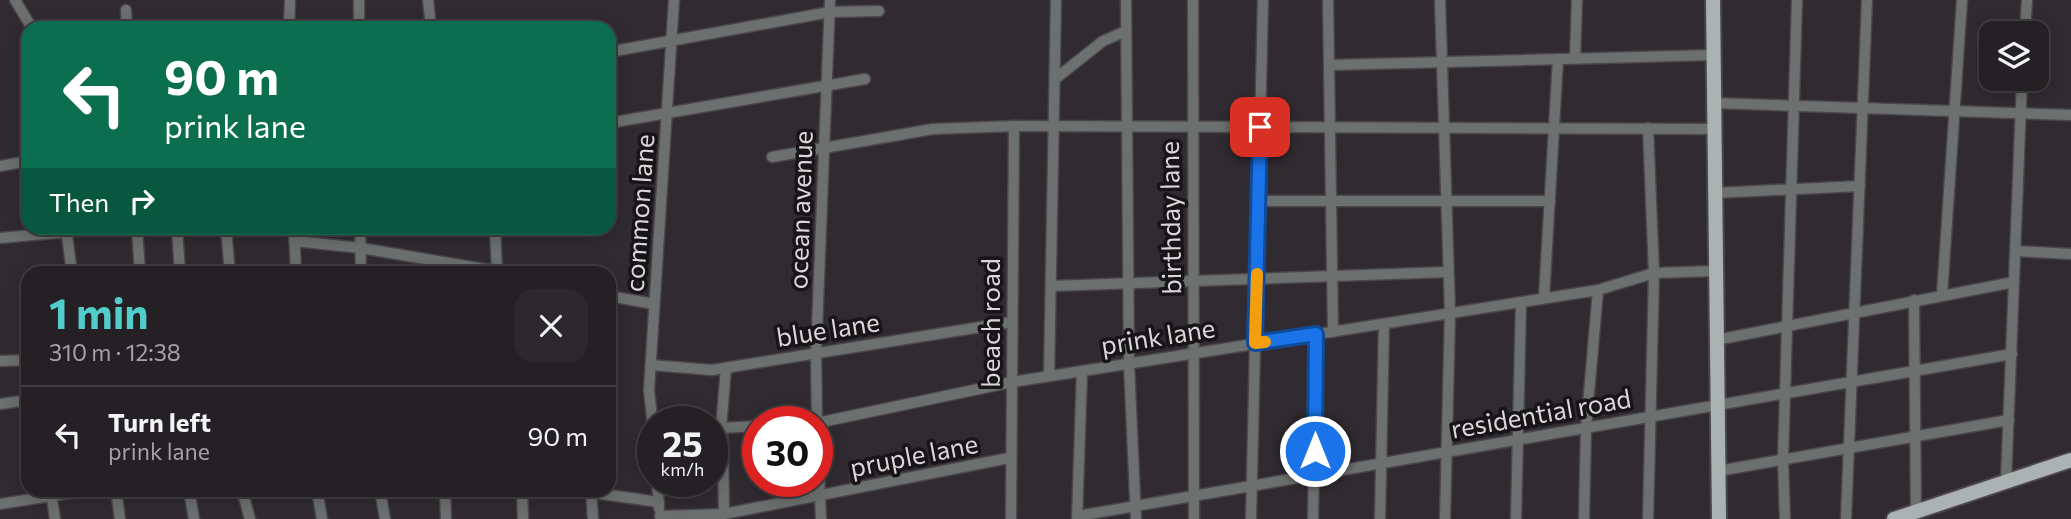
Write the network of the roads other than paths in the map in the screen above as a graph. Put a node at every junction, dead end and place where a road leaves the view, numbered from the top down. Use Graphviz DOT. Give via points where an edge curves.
graph roads {
  1 [pos="15,0"];
  2 [pos="290,0"];
  3 [pos="359,0"];
  4 [pos="428,0"];
  5 [pos="674,0"];
  6 [pos="830,0"];
  7 [pos="1056,0"];
  8 [pos="1126,0"];
  9 [pos="1193,0"];
  10 [pos="1263,0"];
  11 [pos="1328,0"];
  12 [pos="1440,0"];
  13 [pos="1577,0"];
  14 [pos="1713,0"];
  15 [pos="1797,0"];
  16 [pos="1867,0"];
  17 [pos="1962,0"];
  18 [pos="2027,0"];
  19 [pos="125,10"];
  20 [pos="879,10"];
  21 [pos="830,12"];
  22 [pos="28,21"];
  23 [pos="126,21"];
  24 [pos="289,21"];
  25 [pos="359,21"];
  26 [pos="430,21"];
  27 [pos="2026,21"];
  28 [pos="1126,31"];
  29 [pos="672,40"];
  30 [pos="616,50"];
  31 [pos="1713,55"];
  32 [pos="1576,59"];
  33 [pos="1558,60"];
  34 [pos="1440,61"];
  35 [pos="1330,65"];
  36 [pos="866,79"];
  37 [pos="1055,79"];
  38 [pos="827,88"];
  39 [pos="2021,91"];
  40 [pos="1714,103"];
  41 [pos="1794,105"];
  42 [pos="1863,108"];
  43 [pos="1955,111"];
  44 [pos="2020,113"];
  45 [pos="668,114"];
  46 [pos="2071,115"];
  47 [pos="616,122"];
  48 [pos="1014,126"];
  49 [pos="1554,126"];
  50 [pos="1054,127"];
  51 [pos="1127,127"];
  52 [pos="1191,127"];
  53 [pos="1260,127"];
  54 [pos="1331,127"];
  55 [pos="1442,128"];
  56 [pos="1648,128"];
  57 [pos="1714,129"];
  58 [pos="825,149"];
  59 [pos="772,158"];
  60 [pos="21,162"];
  61 [pos="0,166"];
  62 [pos="1860,186"];
  63 [pos="1791,189"];
  64 [pos="1714,193"];
  65 [pos="1258,201"];
  66 [pos="1332,201"];
  67 [pos="1445,201"];
  68 [pos="1550,201"];
  69 [pos="25,235"];
  70 [pos="67,235"];
  71 [pos="137,235"];
  72 [pos="177,235"];
  73 [pos="227,235"];
  74 [pos="294,235"];
  75 [pos="360,235"];
  76 [pos="495,235"];
  77 [pos="0,238"];
  78 [pos="294,241"];
  79 [pos="361,248"];
  80 [pos="2016,251"];
  81 [pos="2071,254"];
  82 [pos="71,266"];
  83 [pos="140,266"];
  84 [pos="180,266"];
  85 [pos="229,266"];
  86 [pos="296,266"];
  87 [pos="361,266"];
  88 [pos="442,266"];
  89 [pos="497,266"];
  90 [pos="1715,271"];
  91 [pos="1448,272"];
  92 [pos="1654,273"];
  93 [pos="1332,276"];
  94 [pos="1257,279"];
  95 [pos="1193,281"];
  96 [pos="2014,282"];
  97 [pos="1129,283"];
  98 [pos="1051,286"];
  99 [pos="1598,290"];
  100 [pos="1941,295"];
  101 [pos="616,297"];
  102 [pos="1544,299"];
  103 [pos="1914,300"];
  104 [pos="1521,302"];
  105 [pos="654,304"];
  106 [pos="1856,311"];
  107 [pos="1450,313"];
  108 [pos="1012,322"];
  109 [pos="1384,324"];
  110 [pos="1787,325"];
  111 [pos="1333,332"];
  112 [pos="1316,334"];
  113 [pos="1716,340"];
  114 [pos="1255,343"];
  115 [pos="1194,352"];
  116 [pos="816,354"];
  117 [pos="2012,354"];
  118 [pos="21,360"];
  119 [pos="0,361"];
  120 [pos="1129,364"];
  121 [pos="651,365"];
  122 [pos="726,368"];
  123 [pos="1915,370"];
  124 [pos="1082,371"];
  125 [pos="1049,376"];
  126 [pos="1853,381"];
  127 [pos="1012,382"];
  128 [pos="1785,393"];
  129 [pos="21,401"];
  130 [pos="0,404"];
  131 [pos="1717,405"];
  132 [pos="652,406"];
  133 [pos="722,406"];
  134 [pos="817,406"];
  135 [pos="1651,416"];
  136 [pos="833,420"];
  137 [pos="2010,420"];
  138 [pos="1586,428"];
  139 [pos="1916,437"];
  140 [pos="1519,439"];
  141 [pos="1850,448"];
  142 [pos="1446,452"];
  143 [pos="1009,458"];
  144 [pos="1783,460"];
  145 [pos="2071,460"];
  146 [pos="1381,463"];
  147 [pos="1718,471"];
  148 [pos="1315,475"];
  149 [pos="2006,482"];
  150 [pos="1251,486"];
  151 [pos="833,493"];
  152 [pos="616,495"];
  153 [pos="1195,496"];
  154 [pos="32,497"];
  155 [pos="52,497"];
  156 [pos="117,497"];
  157 [pos="190,497"];
  158 [pos="244,497"];
  159 [pos="318,497"];
  160 [pos="381,497"];
  161 [pos="445,497"];
  162 [pos="522,497"];
  163 [pos="591,497"];
  164 [pos="659,497"];
  165 [pos="723,497"];
  166 [pos="812,497"];
  167 [pos="822,497"];
  168 [pos="659,502"];
  169 [pos="0,504"];
  170 [pos="1137,506"];
  171 [pos="1916,512"];
  172 [pos="724,514"];
  173 [pos="1077,517"];
  174 [pos="660,518"];
  175 [pos="55,519"];
  176 [pos="120,519"];
  177 [pos="194,519"];
  178 [pos="250,519"];
  179 [pos="322,519"];
  180 [pos="385,519"];
  181 [pos="446,519"];
  182 [pos="523,519"];
  183 [pos="593,519"];
  184 [pos="821,519"];
  185 [pos="1011,519"];
  186 [pos="1136,519"];
  187 [pos="1194,519"];
  188 [pos="1251,519"];
  189 [pos="1313,519"];
  190 [pos="1380,519"];
  191 [pos="1445,519"];
  192 [pos="1516,519"];
  193 [pos="1584,519"];
  194 [pos="1648,519"];
  195 [pos="1719,519"];
  196 [pos="1784,519"];
  197 [pos="1846,519"];
  198 [pos="1894,519"];
  1 -- 22 [label="street"];
  2 -- 24 [label="street"];
  3 -- 25 [label="street"];
  4 -- 26 [label="street"];
  5 -- 29 [label="street, common lane"];
  6 -- 21 [label="street, ocean avenue"];
  7 -- 37 [label="street"];
  8 -- 28 [label="street"];
  9 -- 52 [label="street, birthday lane"];
  10 -- 53 [label="street"];
  11 -- 35 [label="street"];
  12 -- 34 [label="street"];
  13 -- 32 [label="street"];
  14 -- 31 [label="main road"];
  15 -- 41 [label="street"];
  16 -- 42 [label="street"];
  17 -- 43 [label="street"];
  18 -- 27 [label="street"];
  19 -- 23 [label="street"];
  20 -- 21 [label="street"];
  21 -- 29 [label="street"];
  21 -- 38 [label="street, ocean avenue"];
  28 -- 37 [label="street" via="1102,40"];
  28 -- 51 [label="street"];
  29 -- 30 [label="street"];
  29 -- 45 [label="street, common lane"];
  31 -- 32 [label="street"];
  31 -- 40 [label="main road"];
  32 -- 33 [label="street"];
  33 -- 34 [label="street"];
  33 -- 49 [label="street"];
  34 -- 35 [label="street"];
  34 -- 55 [label="street"];
  35 -- 54 [label="street"];
  36 -- 38 [label="street"];
  37 -- 50 [label="street"];
  38 -- 45 [label="street"];
  38 -- 58 [label="street, ocean avenue"];
  39 -- 44 [label="street"];
  40 -- 41 [label="street"];
  40 -- 57 [label="main road"];
  41 -- 42 [label="street"];
  41 -- 63 [label="street"];
  42 -- 43 [label="street"];
  42 -- 62 [label="street"];
  43 -- 44 [label="street"];
  43 -- 100 [label="street"];
  44 -- 46 [label="street"];
  44 -- 80 [label="street"];
  45 -- 47 [label="street"];
  45 -- 105 [label="street, common lane"];
  48 -- 50 [label="street"];
  48 -- 58 [label="street" via="933,129"];
  48 -- 108 [label="street, beach road"];
  49 -- 55 [label="street"];
  49 -- 56 [label="street"];
  49 -- 68 [label="street"];
  50 -- 51 [label="street"];
  50 -- 98 [label="street"];
  51 -- 52 [label="street"];
  51 -- 97 [label="street"];
  52 -- 53 [label="street"];
  52 -- 95 [label="street, birthday lane"];
  53 -- 54 [label="street"];
  53 -- 65 [label="street"];
  54 -- 55 [label="street"];
  54 -- 66 [label="street"];
  55 -- 67 [label="street"];
  56 -- 57 [label="street"];
  56 -- 92 [label="street"];
  57 -- 64 [label="main road"];
  58 -- 59 [label="street"];
  58 -- 116 [label="street, ocean avenue"];
  60 -- 61 [label="street"];
  62 -- 63 [label="street"];
  62 -- 106 [label="street"];
  63 -- 64 [label="street"];
  63 -- 110 [label="street"];
  64 -- 90 [label="main road"];
  65 -- 66 [label="street"];
  65 -- 94 [label="street"];
  66 -- 67 [label="street"];
  66 -- 93 [label="street"];
  67 -- 68 [label="street"];
  67 -- 91 [label="street"];
  68 -- 102 [label="street"];
  69 -- 77 [label="street"];
  70 -- 82 [label="street"];
  71 -- 83 [label="street"];
  72 -- 84 [label="street"];
  73 -- 85 [label="street"];
  74 -- 78 [label="street"];
  75 -- 79 [label="street"];
  76 -- 89 [label="street"];
  78 -- 79 [label="street"];
  78 -- 86 [label="street"];
  79 -- 87 [label="street"];
  79 -- 88 [label="street"];
  80 -- 81 [label="street"];
  80 -- 96 [label="street"];
  90 -- 92 [label="street, prink lane"];
  90 -- 113 [label="main road"];
  91 -- 93 [label="street"];
  91 -- 107 [label="street"];
  92 -- 99 [label="street, prink lane"];
  92 -- 135 [label="street"];
  93 -- 94 [label="street"];
  93 -- 111 [label="street"];
  94 -- 95 [label="street"];
  94 -- 114 [label="street"];
  95 -- 97 [label="street"];
  95 -- 115 [label="street, birthday lane"];
  96 -- 100 [label="street"];
  96 -- 117 [label="street"];
  97 -- 98 [label="street"];
  97 -- 120 [label="street"];
  98 -- 125 [label="street"];
  99 -- 102 [label="street, prink lane"];
  99 -- 138 [label="street"];
  100 -- 103 [label="street"];
  101 -- 105 [label="street"];
  102 -- 104 [label="street, prink lane"];
  103 -- 106 [label="street"];
  103 -- 123 [label="street"];
  104 -- 107 [label="street, prink lane"];
  104 -- 140 [label="street"];
  105 -- 121 [label="street, common lane"];
  106 -- 110 [label="street"];
  106 -- 126 [label="street"];
  107 -- 109 [label="street, prink lane"];
  107 -- 142 [label="street"];
  108 -- 116 [label="street, blue lane"];
  108 -- 127 [label="street, beach road"];
  109 -- 111 [label="street, prink lane"];
  109 -- 146 [label="street"];
  110 -- 113 [label="street"];
  110 -- 128 [label="street"];
  111 -- 112 [label="street, prink lane"];
  112 -- 114 [label="street, prink lane"];
  112 -- 148 [label="street"];
  113 -- 131 [label="main road"];
  114 -- 115 [label="street, prink lane"];
  114 -- 150 [label="street"];
  115 -- 120 [label="street, prink lane"];
  115 -- 153 [label="street, birthday lane"];
  116 -- 122 [label="street, blue lane"];
  116 -- 134 [label="street, ocean avenue"];
  117 -- 123 [label="street, residential road"];
  117 -- 137 [label="street"];
  118 -- 119 [label="street"];
  120 -- 124 [label="street, prink lane"];
  120 -- 170 [label="street"];
  121 -- 122 [label="street, blue lane"];
  121 -- 132 [label="street, common lane"];
  122 -- 133 [label="street"];
  123 -- 126 [label="street, residential road"];
  123 -- 139 [label="street"];
  124 -- 125 [label="street, prink lane"];
  124 -- 173 [label="street"];
  125 -- 127 [label="street, prink lane"];
  126 -- 128 [label="street, residential road"];
  126 -- 141 [label="street"];
  127 -- 136 [label="street, prink lane"];
  127 -- 143 [label="street, beach road"];
  128 -- 131 [label="street, residential road"];
  128 -- 144 [label="street"];
  129 -- 130 [label="street"];
  131 -- 135 [label="street, residential road"];
  131 -- 147 [label="main road"];
  135 -- 138 [label="street, residential road"];
  135 -- 194 [label="street"];
  137 -- 139 [label="street"];
  137 -- 149 [label="street"];
  138 -- 140 [label="street, residential road"];
  138 -- 193 [label="street"];
  139 -- 141 [label="street"];
  139 -- 171 [label="street"];
  140 -- 142 [label="street, residential road"];
  140 -- 192 [label="street"];
  141 -- 144 [label="street"];
  141 -- 197 [label="street"];
  142 -- 146 [label="street, residential road"];
  142 -- 191 [label="street"];
  143 -- 151 [label="street, pruple lane"];
  143 -- 185 [label="street, beach road"];
  144 -- 147 [label="street"];
  144 -- 196 [label="street"];
  145 -- 149 [label="main road"];
  146 -- 148 [label="street, residential road"];
  146 -- 190 [label="street"];
  147 -- 195 [label="main road"];
  148 -- 150 [label="street, residential road"];
  148 -- 189 [label="street"];
  149 -- 171 [label="main road"];
  150 -- 153 [label="street, residential road"];
  150 -- 188 [label="street"];
  152 -- 168 [label="street"];
  153 -- 170 [label="street, residential road"];
  153 -- 187 [label="street, birthday lane"];
  154 -- 169 [label="street"];
  155 -- 175 [label="street"];
  156 -- 176 [label="street"];
  157 -- 177 [label="street"];
  158 -- 178 [label="street"];
  159 -- 179 [label="street"];
  160 -- 180 [label="street"];
  161 -- 181 [label="street"];
  162 -- 182 [label="street"];
  163 -- 183 [label="street"];
  164 -- 168 [label="street"];
  165 -- 172 [label="street"];
  166 -- 172 [label="street, pruple lane"];
  167 -- 184 [label="street, ocean avenue"];
  168 -- 174 [label="street"];
  170 -- 173 [label="street, residential road"];
  170 -- 186 [label="street"];
  171 -- 198 [label="main road"];
  172 -- 174 [label="street, pruple lane"];
}
